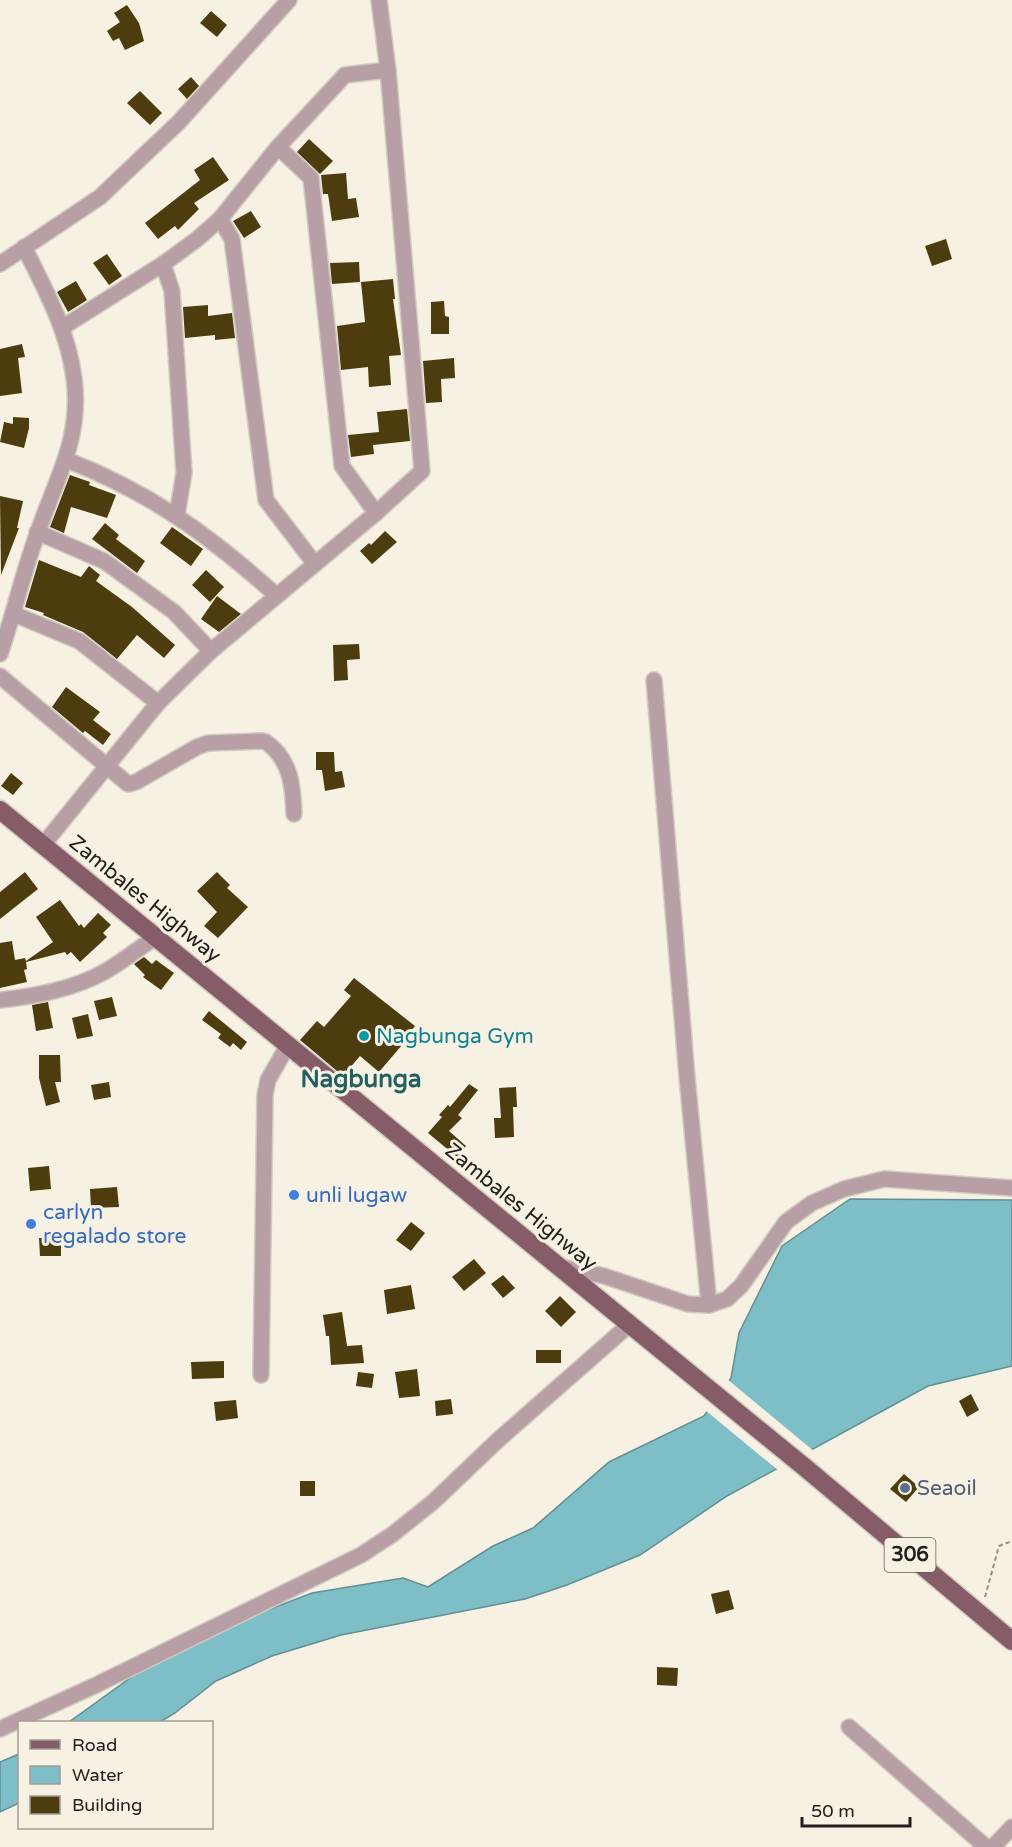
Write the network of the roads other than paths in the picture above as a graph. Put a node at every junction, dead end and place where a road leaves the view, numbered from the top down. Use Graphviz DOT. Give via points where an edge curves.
graph roads {
  1 [pos="289,0"];
  2 [pos="379,0"];
  3 [pos="388,70"];
  4 [pos="278,147"];
  5 [pos="220,219"];
  6 [pos="24,247"];
  7 [pos="0,264"];
  8 [pos="163,264"];
  9 [pos="63,327"];
  10 [pos="67,460"];
  11 [pos="376,513"];
  12 [pos="177,515"];
  13 [pos="37,532"];
  14 [pos="315,564"];
  15 [pos="276,595"];
  16 [pos="14,614"];
  17 [pos="211,651"];
  18 [pos="0,654"];
  19 [pos="0,676"];
  20 [pos="654,680"];
  21 [pos="158,703"];
  22 [pos="107,766"];
  23 [pos="0,810"];
  24 [pos="294,813"];
  25 [pos="43,845"];
  26 [pos="156,937"];
  27 [pos="0,1000"];
  28 [pos="288,1045"];
  29 [pos="1012,1188"];
  30 [pos="560,1267"];
  31 [pos="709,1305"];
  32 [pos="630,1324"];
  33 [pos="261,1375"];
  34 [pos="1012,1641"];
  35 [pos="849,1727"];
  36 [pos="0,1729"];
  37 [pos="1012,1827"];
  38 [pos="986,1847"];
  39 [pos="993,1847"];
  1 -- 6 [label="street" via="179,122 100,197"];
  2 -- 3 [label="street"];
  3 -- 4 [label="street" via="345,75"];
  3 -- 11 [label="street" via="422,471"];
  4 -- 5 [label="street"];
  4 -- 11 [label="street" via="311,178 342,466"];
  5 -- 8 [label="street"];
  5 -- 14 [label="street" via="232,239 266,500"];
  6 -- 7 [label="street"];
  6 -- 9 [label="street"];
  8 -- 9 [label="street"];
  8 -- 12 [label="street" via="172,291 183,472"];
  9 -- 10 [label="street" via="75,379 75,430"];
  10 -- 12 [label="street" via="108,476"];
  10 -- 13 [label="street"];
  11 -- 14 [label="street"];
  12 -- 15 [label="street" via="240,562"];
  13 -- 16 [label="street"];
  13 -- 17 [label="street" via="104,561 174,612"];
  14 -- 15 [label="street"];
  15 -- 17 [label="street"];
  16 -- 18 [label="street"];
  16 -- 21 [label="street" via="79,641"];
  17 -- 21 [label="street"];
  19 -- 22 [label="street"];
  20 -- 31 [label="street"];
  21 -- 22 [label="street"];
  22 -- 24 [label="street" via="132,784 208,743 262,741 287,768"];
  22 -- 25 [label="street"];
  23 -- 25 [label="main road, Zambales Highway / 306"];
  25 -- 26 [label="main road, Zambales Highway / 306"];
  26 -- 27 [label="street" via="105,971 67,988"];
  26 -- 28 [label="main road, Zambales Highway / 306"];
  28 -- 30 [label="main road, Zambales Highway / 306"];
  28 -- 33 [label="street" via="268,1080 265,1095"];
  29 -- 31 [label="street" via="884,1179 844,1188 812,1203 786,1222 741,1286 727,1299"];
  30 -- 31 [label="street" via="604,1276 688,1304"];
  30 -- 32 [label="main road, Zambales Highway / 306"];
  32 -- 34 [label="main road, Zambales Highway / 306"];
  32 -- 36 [label="street" via="433,1502 361,1555"];
  35 -- 38 [label="street"];
  37 -- 39 [label="street"];
}
